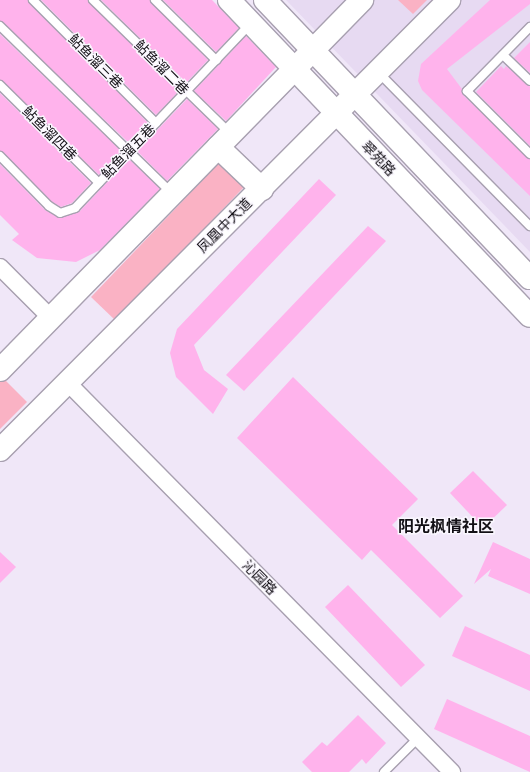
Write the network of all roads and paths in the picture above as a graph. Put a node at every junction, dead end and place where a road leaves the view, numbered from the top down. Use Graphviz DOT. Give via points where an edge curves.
graph roads {
  1 [pos="33,0"];
  2 [pos="93,0"];
  3 [pos="155,0"];
  4 [pos="229,0"];
  5 [pos="265,0"];
  6 [pos="362,0"];
  7 [pos="449,0"];
  8 [pos="251,23"];
  9 [pos="0,26"];
  10 [pos="529,30"];
  11 [pos="313,49"];
  12 [pos="503,55"];
  13 [pos="216,60"];
  14 [pos="293,68"];
  15 [pos="379,73"];
  16 [pos="530,82"];
  17 [pos="0,85"];
  18 [pos="186,92"];
  19 [pos="356,96"];
  20 [pos="336,115"];
  21 [pos="156,123"];
  22 [pos="224,140"];
  23 [pos="128,152"];
  24 [pos="530,154"];
  25 [pos="0,156"];
  26 [pos="99,183"];
  27 [pos="262,189"];
  28 [pos="173,193"];
  29 [pos="530,226"];
  30 [pos="0,267"];
  31 [pos="530,278"];
  32 [pos="530,316"];
  33 [pos="52,319"];
  34 [pos="0,370"];
  35 [pos="68,383"];
  36 [pos="0,450"];
  37 [pos="418,738"];
  38 [pos="384,772"];
  39 [pos="452,772"];
  1 -- 21 [label="lane, 鲇鱼溜三巷"];
  2 -- 18 [label="lane, 鲇鱼溜二巷"];
  3 -- 13 [label="lane"];
  4 -- 8 [label="main road, 翠苑路"];
  5 -- 11 [label="main road, 翠苑路"];
  6 -- 11 [label="main road"];
  7 -- 15 [label="main road, 凤凰中大道"];
  8 -- 13 [label="lane, 鲇鱼溜五巷"];
  8 -- 14 [label="main road, 翠苑路"];
  9 -- 23 [label="lane"];
  10 -- 12 [label="lane"];
  11 -- 14 [label="main road"];
  11 -- 19 [label="main road, 翠苑路"];
  12 -- 16 [label="lane"];
  12 -- 24 [label="lane" via="467,91"];
  13 -- 18 [label="lane, 鲇鱼溜五巷"];
  14 -- 20 [label="main road, 翠苑路"];
  14 -- 22 [label="main road"];
  15 -- 19 [label="main road, 凤凰中大道"];
  15 -- 29 [label="lane"];
  17 -- 26 [label="lane, 鲇鱼溜四巷"];
  18 -- 21 [label="lane, 鲇鱼溜五巷"];
  18 -- 22 [label="lane, 鲇鱼溜二巷"];
  19 -- 20 [label="main road, 凤凰中大道"];
  19 -- 31 [label="main road, 翠苑路"];
  20 -- 27 [label="main road, 凤凰中大道"];
  20 -- 32 [label="main road, 翠苑路"];
  21 -- 23 [label="lane, 鲇鱼溜五巷"];
  22 -- 27 [label="main road"];
  22 -- 28 [label="main road"];
  23 -- 26 [label="lane, 鲇鱼溜五巷"];
  23 -- 28 [label="lane"];
  25 -- 26 [label="lane, 鲇鱼溜五巷" via="49,206 60,213 75,208"];
  27 -- 35 [label="main road, 凤凰中大道"];
  28 -- 33 [label="main road"];
  30 -- 33 [label="street"];
  33 -- 34 [label="main road"];
  35 -- 36 [label="main road, 凤凰中大道"];
  35 -- 37 [label="street, 沁园路"];
  37 -- 38 [label="lane"];
  37 -- 39 [label="street, 沁园路"];
}
